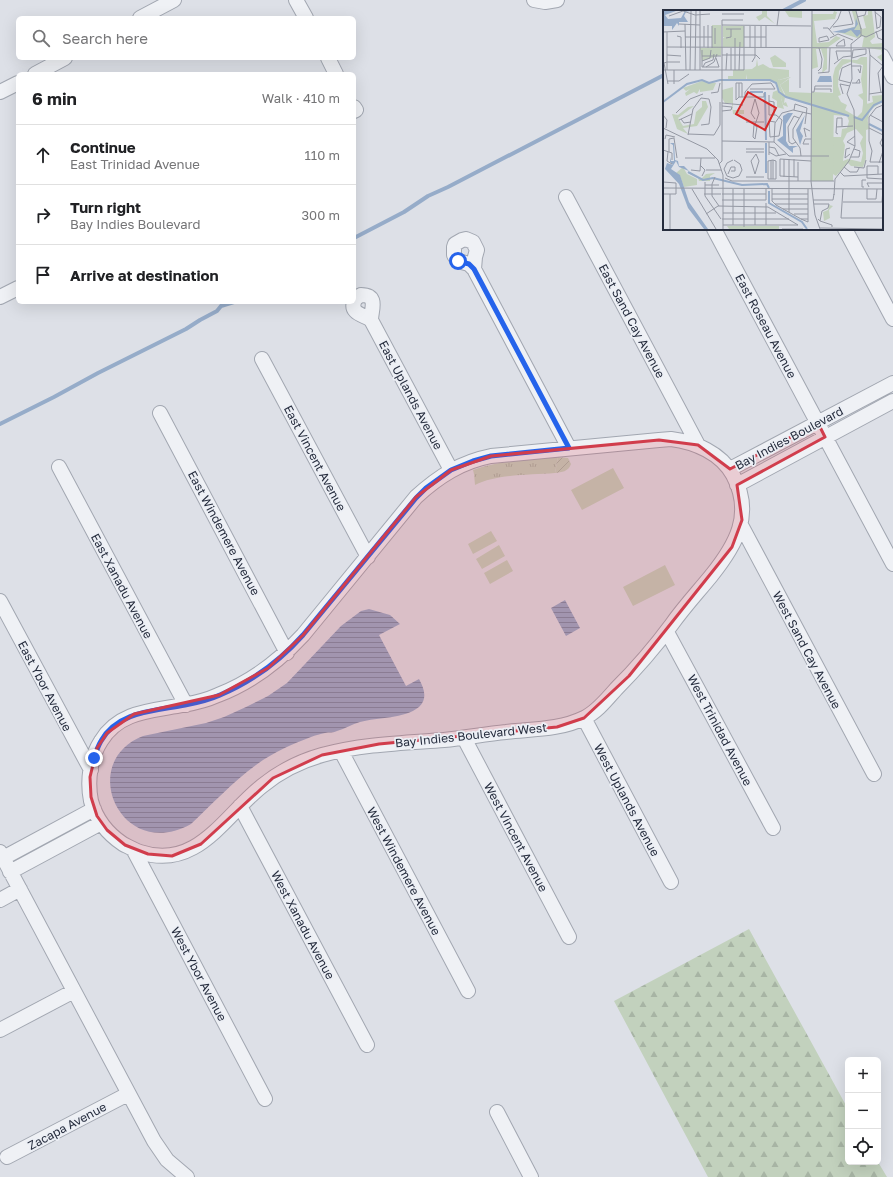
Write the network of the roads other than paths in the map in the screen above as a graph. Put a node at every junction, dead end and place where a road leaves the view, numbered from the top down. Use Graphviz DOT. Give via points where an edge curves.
graph roads {
  1 [pos="174,0"];
  2 [pos="296,0"];
  3 [pos="534,0"];
  4 [pos="557,0"];
  5 [pos="144,16"];
  6 [pos="305,16"];
  7 [pos="883,58"];
  8 [pos="61,60"];
  9 [pos="329,60"];
  10 [pos="39,72"];
  11 [pos="335,72"];
  12 [pos="893,77"];
  13 [pos="16,84"];
  14 [pos="0,92"];
  15 [pos="566,197"];
  16 [pos="715,230"];
  17 [pos="846,230"];
  18 [pos="474,269"];
  19 [pos="16,289"];
  20 [pos="0,297"];
  21 [pos="893,319"];
  22 [pos="371,320"];
  23 [pos="262,360"];
  24 [pos="893,383"];
  25 [pos="893,401"];
  26 [pos="160,413"];
  27 [pos="818,423"];
  28 [pos="825,437"];
  29 [pos="698,446"];
  30 [pos="569,448"];
  31 [pos="59,467"];
  32 [pos="451,470"];
  33 [pos="730,470"];
  34 [pos="737,484"];
  35 [pos="741,525"];
  36 [pos="368,557"];
  37 [pos="893,564"];
  38 [pos="0,601"];
  39 [pos="667,632"];
  40 [pos="287,652"];
  41 [pos="186,705"];
  42 [pos="584,718"];
  43 [pos="464,738"];
  44 [pos="341,751"];
  45 [pos="91,770"];
  46 [pos="874,774"];
  47 [pos="240,806"];
  48 [pos="97,816"];
  49 [pos="772,828"];
  50 [pos="133,849"];
  51 [pos="2,855"];
  52 [pos="10,872"];
  53 [pos="671,882"];
  54 [pos="20,889"];
  55 [pos="0,900"];
  56 [pos="569,937"];
  57 [pos="74,991"];
  58 [pos="468,991"];
  59 [pos="0,1030"];
  60 [pos="367,1045"];
  61 [pos="128,1094"];
  62 [pos="265,1099"];
  63 [pos="497,1112"];
  64 [pos="7,1157"];
  65 [pos="187,1177"];
  66 [pos="531,1177"];
  1 -- 5 [label="street"];
  2 -- 6 [label="street"];
  3 -- 4 [label="street"];
  7 -- 12 [label="street"];
  8 -- 10 [label="street"];
  9 -- 11 [label="street"];
  13 -- 14 [label="street"];
  15 -- 29 [label="street, East Sand Cay Avenue"];
  16 -- 27 [label="street, East Roseau Avenue"];
  17 -- 21 [label="street"];
  18 -- 30 [label="street"];
  19 -- 20 [label="street"];
  22 -- 32 [label="street, East Uplands Avenue"];
  23 -- 36 [label="street, East Vincent Avenue"];
  24 -- 27 [label="street, Bay Indies Boulevard"];
  25 -- 28 [label="street, Bay Indies Boulevard"];
  26 -- 40 [label="street, East Windemere Avenue"];
  27 -- 28 [label="street, East Roseau Avenue"];
  27 -- 33 [label="street, Bay Indies Boulevard"];
  28 -- 34 [label="street, Bay Indies Boulevard"];
  28 -- 37 [label="street, East Roseau Avenue"];
  29 -- 30 [label="street, Bay Indies Boulevard" via="671,439"];
  29 -- 33 [label="street, Bay Indies Boulevard" via="715,456"];
  30 -- 32 [label="street, Bay Indies Boulevard" via="491,456"];
  31 -- 41 [label="street, East Xanadu Avenue"];
  32 -- 36 [label="street, Bay Indies Boulevard" via="416,498"];
  33 -- 34 [label="street, Bay Indies Boulevard West"];
  34 -- 35 [label="street, Bay Indies Boulevard West" via="742,504"];
  35 -- 39 [label="street, Bay Indies Boulevard West" via="722,562"];
  35 -- 46 [label="street, West Sand Cay Avenue"];
  36 -- 40 [label="street, Bay Indies Boulevard"];
  38 -- 45 [label="street, East Ybor Avenue"];
  39 -- 42 [label="street, Bay Indies Boulevard West" via="607,700"];
  39 -- 49 [label="street, West Trinidad Avenue"];
  40 -- 41 [label="street, Bay Indies Boulevard" via="268,668 238,686"];
  41 -- 45 [label="street, Bay Indies Boulevard" via="134,714 117,724 102,740"];
  42 -- 43 [label="street, Bay Indies Boulevard West" via="557,726"];
  42 -- 53 [label="street, West Uplands Avenue"];
  43 -- 44 [label="street, Bay Indies Boulevard West" via="379,744"];
  43 -- 56 [label="street, West Vincent Avenue"];
  44 -- 47 [label="street, Bay Indies Boulevard West" via="322,755 289,768 262,786"];
  44 -- 58 [label="street, West Windemere Avenue"];
  45 -- 48 [label="street, Bay Indies Boulevard" via="90,797"];
  47 -- 50 [label="street, Bay Indies Boulevard West" via="201,844 185,852 172,856 157,856"];
  47 -- 60 [label="street, West Xanadu Avenue"];
  48 -- 50 [label="street, Bay Indies Boulevard West" via="116,838"];
  48 -- 51 [label="street"];
  48 -- 52 [label="street"];
  50 -- 62 [label="street, West Ybor Avenue"];
  51 -- 52 [label="street"];
  52 -- 54 [label="street"];
  54 -- 55 [label="street"];
  54 -- 57 [label="street"];
  57 -- 59 [label="street"];
  57 -- 61 [label="street"];
  61 -- 64 [label="street, Zacapa Avenue"];
  61 -- 65 [label="street" via="161,1153"];
  63 -- 66 [label="street"];
}
